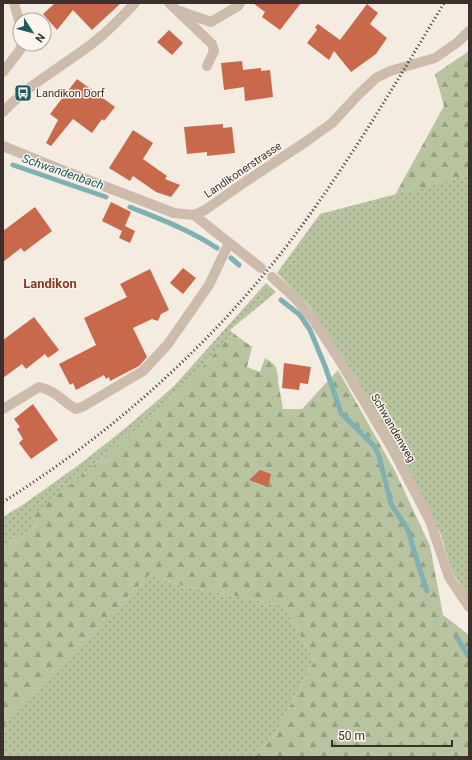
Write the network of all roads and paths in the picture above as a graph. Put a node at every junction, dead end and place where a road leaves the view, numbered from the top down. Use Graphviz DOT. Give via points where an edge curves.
graph roads {
  1 [pos="135,3"];
  2 [pos="240,3"];
  3 [pos="173,6"];
  4 [pos="469,31"];
  5 [pos="18,52"];
  6 [pos="208,66"];
  7 [pos="3,72"];
  8 [pos="5,105"];
  9 [pos="3,146"];
  10 [pos="194,215"];
  11 [pos="229,243"];
  12 [pos="261,268"];
  13 [pos="272,277"];
  14 [pos="3,409"];
  15 [pos="469,607"];
  1 -- 8 [label="street" via="93,42"];
  2 -- 3 [label="street" via="211,22"];
  3 -- 6 [label="street" via="212,44 214,50"];
  4 -- 10 [label="street, Landikonerstrasse" via="435,58 390,70 376,78 332,123"];
  5 -- 7 [label="street"];
  9 -- 10 [label="street" via="174,213"];
  10 -- 11 [label="street"];
  11 -- 12 [label="street"];
  11 -- 14 [label="street" via="209,285 192,311 168,344 143,371 76,409 53,392 39,386"];
  13 -- 15 [label="street, Schwandenweg" via="296,298 337,356 393,450 430,521 449,577"];
}
